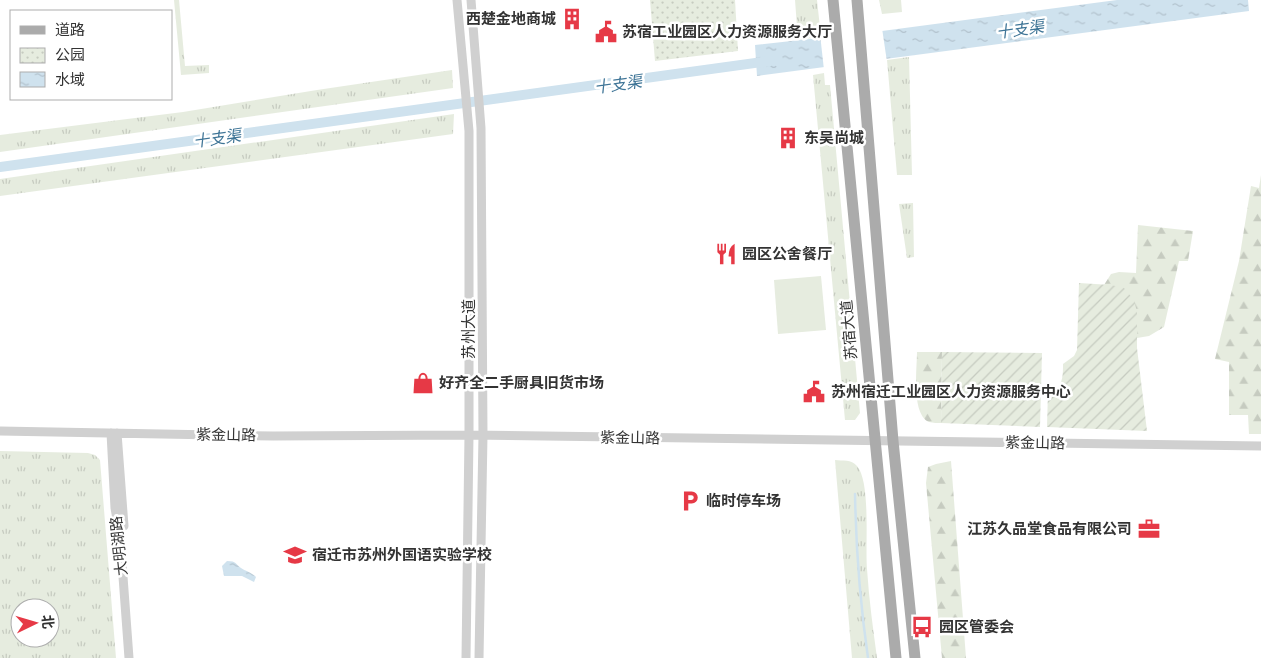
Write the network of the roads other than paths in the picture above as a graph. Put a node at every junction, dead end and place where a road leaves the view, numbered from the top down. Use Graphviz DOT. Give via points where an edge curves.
graph roads {
  1 [pos="457,0"];
  2 [pos="470,0"];
  3 [pos="833,0"];
  4 [pos="857,0"];
  5 [pos="0,431"];
  6 [pos="114,433"];
  7 [pos="469,435"];
  8 [pos="483,435"];
  9 [pos="874,440"];
  10 [pos="893,441"];
  11 [pos="1261,446"];
  12 [pos="129,658"];
  13 [pos="133,658"];
  14 [pos="466,658"];
  15 [pos="480,658"];
  16 [pos="896,658"];
  17 [pos="915,658"];
  1 -- 7 [label="street, 苏州大道" via="469,132"];
  2 -- 8 [label="street, 苏州大道" via="481,128"];
  3 -- 9 [label="main road, 苏宿大道"];
  4 -- 10 [label="main road"];
  5 -- 6 [label="street, 紫金山路"];
  6 -- 7 [label="street, 紫金山路"];
  6 -- 12 [label="street, 大明湖路" via="114,491"];
  6 -- 13 [label="street, 大明湖路"];
  7 -- 8 [label="street, 紫金山路"];
  7 -- 14 [label="street, 苏州大道"];
  8 -- 9 [label="street, 紫金山路"];
  8 -- 15 [label="street, 苏州大道"];
  9 -- 10 [label="street, 紫金山路"];
  9 -- 16 [label="main road, 苏宿大道"];
  10 -- 11 [label="street, 紫金山路"];
  10 -- 17 [label="main road"];
}
